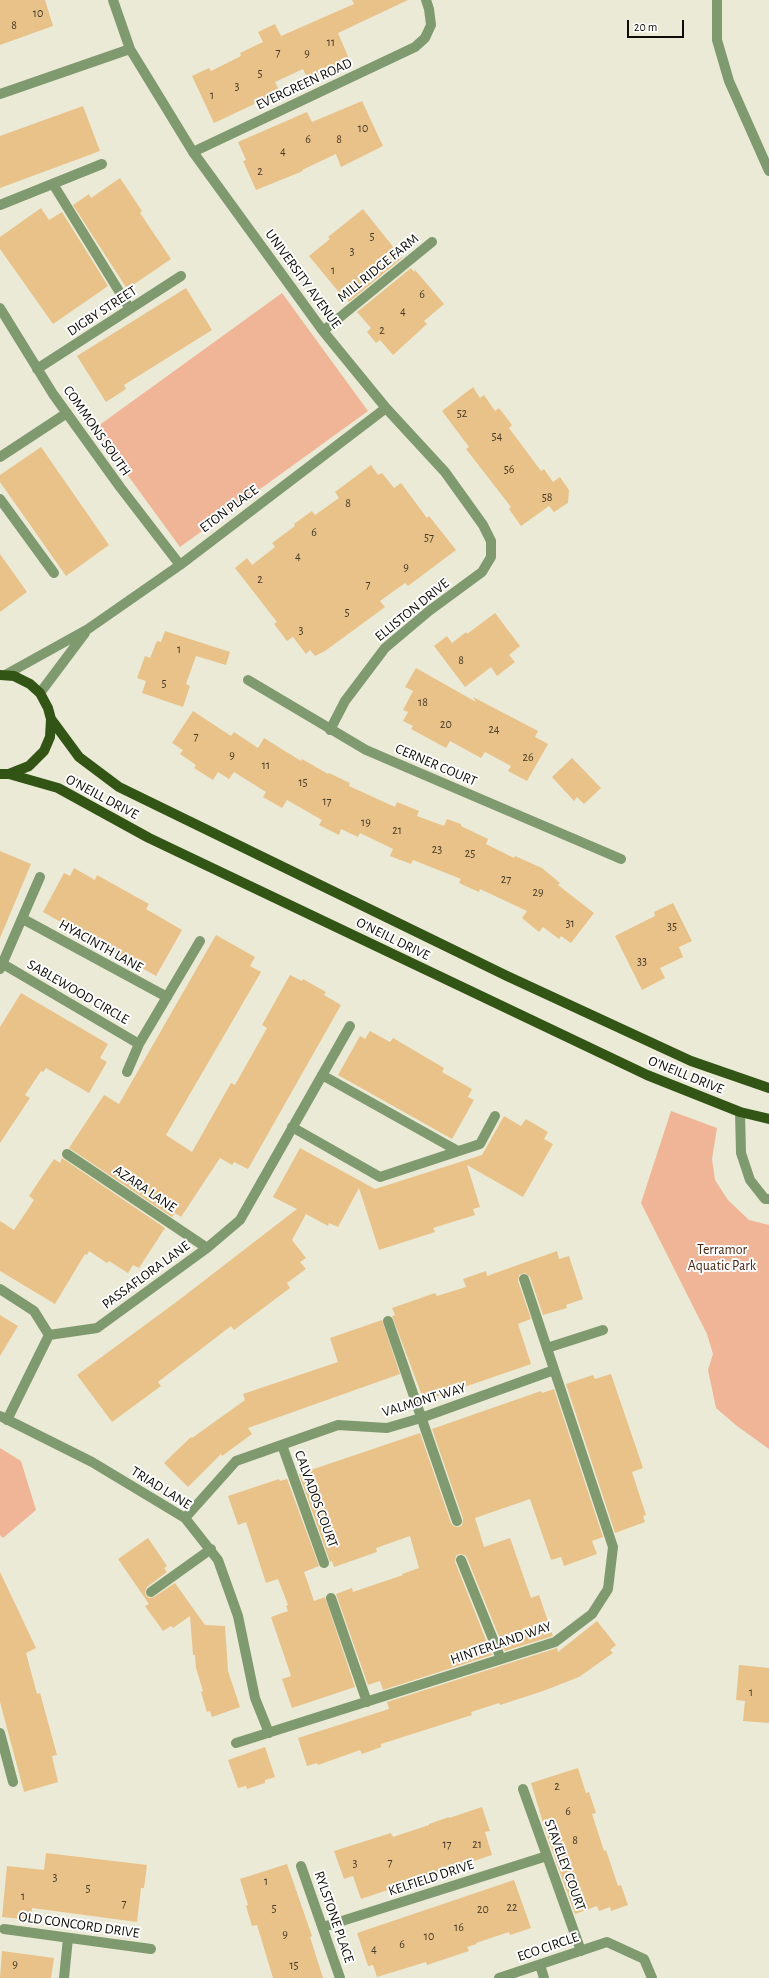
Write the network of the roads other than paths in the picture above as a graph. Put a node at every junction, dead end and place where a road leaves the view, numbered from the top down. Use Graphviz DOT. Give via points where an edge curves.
graph roads {
  1 [pos="112,0"];
  2 [pos="426,0"];
  3 [pos="717,0"];
  4 [pos="130,50"];
  5 [pos="0,94"];
  6 [pos="193,152"];
  7 [pos="102,164"];
  8 [pos="769,171"];
  9 [pos="53,184"];
  10 [pos="0,205"];
  11 [pos="432,242"];
  12 [pos="181,276"];
  13 [pos="0,308"];
  14 [pos="130,309"];
  15 [pos="323,331"];
  16 [pos="38,369"];
  17 [pos="386,408"];
  18 [pos="67,413"];
  19 [pos="0,457"];
  20 [pos="0,499"];
  21 [pos="491,557"];
  22 [pos="180,565"];
  23 [pos="54,574"];
  24 [pos="88,629"];
  25 [pos="2,675"];
  26 [pos="248,680"];
  27 [pos="40,693"];
  28 [pos="51,719"];
  29 [pos="330,730"];
  30 [pos="5,774"];
  31 [pos="621,859"];
  32 [pos="40,877"];
  33 [pos="23,919"];
  34 [pos="200,941"];
  35 [pos="1,967"];
  36 [pos="167,997"];
  37 [pos="350,1026"];
  38 [pos="139,1044"];
  39 [pos="127,1072"];
  40 [pos="322,1075"];
  41 [pos="769,1088"];
  42 [pos="740,1112"];
  43 [pos="495,1116"];
  44 [pos="769,1119"];
  45 [pos="292,1127"];
  46 [pos="458,1152"];
  47 [pos="67,1154"];
  48 [pos="769,1199"];
  49 [pos="207,1248"];
  50 [pos="524,1279"];
  51 [pos="0,1289"];
  52 [pos="388,1321"];
  53 [pos="603,1330"];
  54 [pos="49,1335"];
  55 [pos="547,1348"];
  56 [pos="554,1370"];
  57 [pos="4,1418"];
  58 [pos="421,1418"];
  59 [pos="282,1445"];
  60 [pos="185,1518"];
  61 [pos="457,1521"];
  62 [pos="211,1549"];
  63 [pos="461,1560"];
  64 [pos="324,1563"];
  65 [pos="151,1592"];
  66 [pos="331,1598"];
  67 [pos="501,1660"];
  68 [pos="367,1702"];
  69 [pos="269,1733"];
  70 [pos="0,1735"];
  71 [pos="236,1743"];
  72 [pos="13,1782"];
  73 [pos="523,1789"];
  74 [pos="547,1856"];
  75 [pos="301,1866"];
  76 [pos="323,1927"];
  77 [pos="4,1929"];
  78 [pos="68,1938"];
  79 [pos="151,1948"];
  80 [pos="581,1951"];
  81 [pos="540,1965"];
  82 [pos="64,1978"];
  83 [pos="340,1978"];
  84 [pos="499,1978"];
  85 [pos="544,1978"];
  86 [pos="652,1978"];
  1 -- 4 [label="street, UNIVERSITY AVENUE"];
  2 -- 6 [label="street, EVERGREEN ROAD" via="432,25 425,38 415,47"];
  3 -- 8 [label="street" via="717,40 729,81"];
  4 -- 5 [label="street"];
  4 -- 6 [label="street, UNIVERSITY AVENUE"];
  6 -- 15 [label="street, UNIVERSITY AVENUE"];
  7 -- 9 [label="street"];
  9 -- 10 [label="street"];
  9 -- 14 [label="street"];
  11 -- 15 [label="street, MILL RIDGE FARM"];
  12 -- 14 [label="street, DIGBY STREET"];
  13 -- 16 [label="street, COMMONS SOUTH"];
  14 -- 16 [label="street, DIGBY STREET"];
  15 -- 17 [label="street, UNIVERSITY AVENUE"];
  16 -- 18 [label="street, COMMONS SOUTH"];
  17 -- 21 [label="street, UNIVERSITY AVENUE" via="445,472 483,525 491,541"];
  17 -- 22 [label="street, ETON PLACE"];
  18 -- 19 [label="street"];
  18 -- 22 [label="street, COMMONS SOUTH"];
  20 -- 23 [label="street"];
  21 -- 29 [label="street, ELLISTON DRIVE" via="482,572 385,648 345,701"];
  22 -- 24 [label="street, ETON PLACE"];
  24 -- 25 [label="street, ETON PLACE"];
  24 -- 27 [label="street, ETON PLACE"];
  25 -- 27 [label="main road, O'NEILL DRIVE" via="14,676 30,684"];
  26 -- 29 [label="street, CERNER COURT"];
  27 -- 28 [label="main road, O'NEILL DRIVE"];
  28 -- 30 [label="main road, O'NEILL DRIVE" via="50,737 44,751 29,766"];
  28 -- 41 [label="main road, O'NEILL DRIVE" via="79,757 118,786 514,980 691,1061"];
  29 -- 31 [label="street, CERNER COURT" via="366,750"];
  30 -- 42 [label="main road, O'NEILL DRIVE" via="58,788 150,838 566,1038 647,1075"];
  32 -- 33 [label="street, SABLEWOOD CIRCLE"];
  33 -- 35 [label="street, SABLEWOOD CIRCLE"];
  33 -- 36 [label="street, HYACINTH LANE"];
  34 -- 36 [label="street"];
  35 -- 38 [label="street, SABLEWOOD CIRCLE"];
  36 -- 38 [label="street"];
  37 -- 40 [label="street, PASSAFLORA LANE"];
  38 -- 39 [label="street"];
  40 -- 45 [label="street, PASSAFLORA LANE"];
  40 -- 46 [label="street"];
  42 -- 44 [label="main road, O'NEILL DRIVE"];
  42 -- 48 [label="street" via="741,1153 750,1180 765,1199"];
  43 -- 46 [label="street" via="480,1144"];
  45 -- 46 [label="street" via="380,1177"];
  45 -- 49 [label="street, PASSAFLORA LANE" via="240,1220"];
  47 -- 49 [label="street, AZARA LANE"];
  49 -- 54 [label="street, PASSAFLORA LANE" via="97,1328"];
  50 -- 55 [label="street, HINTERLAND WAY"];
  51 -- 54 [label="street" via="34,1312"];
  52 -- 58 [label="street"];
  53 -- 55 [label="street"];
  54 -- 57 [label="street"];
  55 -- 56 [label="street, HINTERLAND WAY"];
  56 -- 58 [label="street, VALMONT WAY"];
  56 -- 67 [label="street, HINTERLAND WAY" via="613,1547 608,1589 592,1614 555,1642"];
  57 -- 60 [label="street, TRIAD LANE" via="92,1462"];
  58 -- 59 [label="street, VALMONT WAY" via="387,1428 338,1425"];
  58 -- 61 [label="street"];
  59 -- 60 [label="street, VALMONT WAY" via="236,1461"];
  59 -- 64 [label="street, CALVADOS COURT"];
  60 -- 62 [label="street, TRIAD LANE"];
  62 -- 65 [label="street"];
  62 -- 69 [label="street, TRIAD LANE" via="218,1560 238,1616 255,1698"];
  63 -- 67 [label="street"];
  66 -- 68 [label="street"];
  67 -- 68 [label="street, HINTERLAND WAY"];
  68 -- 69 [label="street, HINTERLAND WAY"];
  69 -- 71 [label="street, HINTERLAND WAY"];
  70 -- 72 [label="street"];
  73 -- 74 [label="street, STAVELEY COURT"];
  74 -- 76 [label="street, KELFIELD DRIVE"];
  74 -- 80 [label="street, STAVELEY COURT"];
  75 -- 76 [label="street, RYLSTONE PLACE"];
  76 -- 83 [label="street, RYLSTONE PLACE"];
  77 -- 78 [label="street, OLD CONCORD DRIVE"];
  78 -- 79 [label="street, OLD CONCORD DRIVE"];
  78 -- 82 [label="street"];
  80 -- 81 [label="street, ECO CIRCLE"];
  80 -- 86 [label="street, ECO CIRCLE" via="607,1942 644,1959"];
  81 -- 84 [label="street, ECO CIRCLE"];
  81 -- 85 [label="street"];
}
